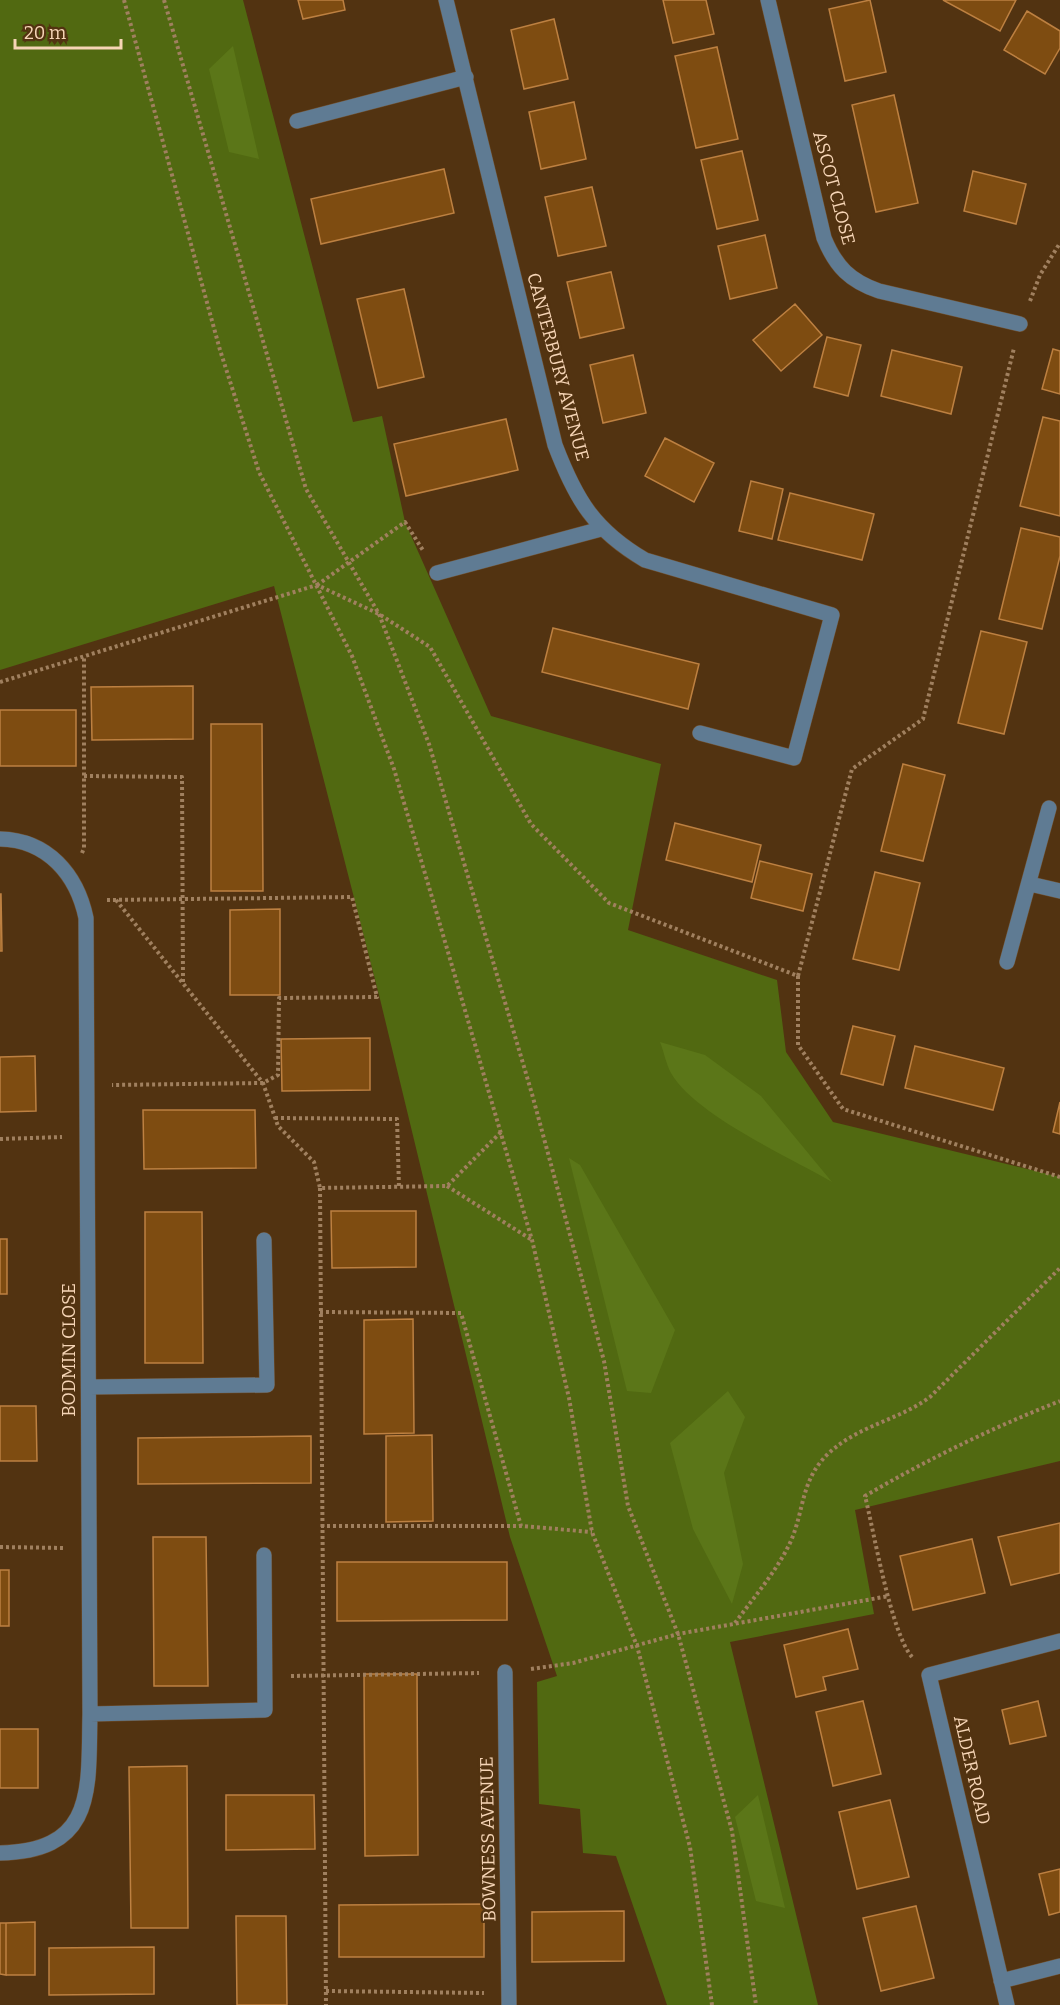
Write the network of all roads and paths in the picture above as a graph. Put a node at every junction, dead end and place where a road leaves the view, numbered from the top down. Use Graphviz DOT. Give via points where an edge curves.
graph roads {
  1 [pos="124,0"];
  2 [pos="164,0"];
  3 [pos="446,0"];
  4 [pos="768,0"];
  5 [pos="466,77"];
  6 [pos="297,121"];
  7 [pos="1060,243"];
  8 [pos="1020,324"];
  9 [pos="601,529"];
  10 [pos="350,564"];
  11 [pos="437,573"];
  12 [pos="317,585"];
  13 [pos="379,614"];
  14 [pos="84,657"];
  15 [pos="0,682"];
  16 [pos="700,733"];
  17 [pos="84,776"];
  18 [pos="1049,808"];
  19 [pos="0,839"];
  20 [pos="70,874"];
  21 [pos="1030,884"];
  22 [pos="1060,891"];
  23 [pos="183,899"];
  24 [pos="82,900"];
  25 [pos="115,900"];
  26 [pos="1007,962"];
  27 [pos="798,976"];
  28 [pos="183,984"];
  29 [pos="263,1083"];
  30 [pos="88,1086"];
  31 [pos="275,1118"];
  32 [pos="501,1132"];
  33 [pos="88,1136"];
  34 [pos="0,1139"];
  35 [pos="1060,1177"];
  36 [pos="399,1186"];
  37 [pos="447,1186"];
  38 [pos="320,1188"];
  39 [pos="264,1240"];
  40 [pos="532,1240"];
  41 [pos="1060,1268"];
  42 [pos="320,1312"];
  43 [pos="89,1387"];
  44 [pos="1060,1401"];
  45 [pos="321,1526"];
  46 [pos="522,1526"];
  47 [pos="592,1532"];
  48 [pos="0,1547"];
  49 [pos="89,1548"];
  50 [pos="264,1555"];
  51 [pos="889,1596"];
  52 [pos="735,1624"];
  53 [pos="678,1634"];
  54 [pos="1060,1641"];
  55 [pos="637,1646"];
  56 [pos="505,1672"];
  57 [pos="322,1675"];
  58 [pos="929,1675"];
  59 [pos="264,1677"];
  60 [pos="90,1714"];
  61 [pos="0,1853"];
  62 [pos="1060,1966"];
  63 [pos="1001,1981"];
  64 [pos="326,1991"];
  65 [pos="509,1999"];
  66 [pos="326,2005"];
  67 [pos="712,2005"];
  68 [pos="756,2005"];
  69 [pos="1007,2005"];
  1 -- 12 [label="path" via="220,350 259,472"];
  2 -- 10 [label="path" via="306,489"];
  3 -- 5 [label="street, CANTERBURY AVENUE"];
  4 -- 8 [label="street, ASCOT CLOSE" via="831,257 861,285"];
  5 -- 6 [label="street"];
  5 -- 9 [label="street, CANTERBURY AVENUE" via="555,445 582,504"];
  7 -- 8 [label="path" via="1040,275"];
  8 -- 27 [label="path" via="923,719 852,769"];
  9 -- 11 [label="street"];
  9 -- 16 [label="street, CANTERBURY AVENUE" via="645,560 832,615 794,758"];
  10 -- 11 [label="path" via="405,522"];
  10 -- 12 [label="path"];
  10 -- 13 [label="path"];
  12 -- 13 [label="path"];
  12 -- 14 [label="path"];
  12 -- 32 [label="path" via="352,656 394,769"];
  13 -- 27 [label="path" via="430,647 531,824 609,903"];
  13 -- 53 [label="path" via="429,744 532,1094 604,1361 628,1506"];
  14 -- 15 [label="path"];
  14 -- 17 [label="path"];
  17 -- 20 [label="path" via="84,849"];
  17 -- 23 [label="path" via="182,777"];
  18 -- 21 [label="street"];
  19 -- 20 [label="street, BODMIN CLOSE" via="32,846"];
  20 -- 24 [label="street, BODMIN CLOSE"];
  21 -- 22 [label="street"];
  21 -- 26 [label="street"];
  23 -- 25 [label="path"];
  23 -- 28 [label="path"];
  23 -- 29 [label="path" via="352,897 377,997 279,998 278,1075"];
  24 -- 25 [label="path"];
  24 -- 30 [label="street, BODMIN CLOSE" via="86,918"];
  25 -- 28 [label="path"];
  27 -- 35 [label="path" via="798,1045 843,1109"];
  28 -- 29 [label="path"];
  29 -- 30 [label="path"];
  29 -- 31 [label="path"];
  30 -- 33 [label="street, BODMIN CLOSE"];
  31 -- 36 [label="path" via="397,1119"];
  31 -- 38 [label="path" via="283,1133 314,1162"];
  32 -- 37 [label="path"];
  32 -- 40 [label="path"];
  33 -- 34 [label="path"];
  33 -- 43 [label="street, BODMIN CLOSE"];
  36 -- 37 [label="path"];
  36 -- 38 [label="path"];
  37 -- 40 [label="path"];
  38 -- 42 [label="path"];
  39 -- 43 [label="street" via="267,1385"];
  40 -- 47 [label="path" via="569,1398"];
  41 -- 52 [label="path" via="930,1397 914,1409 861,1429 828,1453 805,1486 796,1526 779,1563"];
  42 -- 45 [label="path"];
  42 -- 46 [label="path" via="461,1313"];
  43 -- 49 [label="street, BODMIN CLOSE"];
  44 -- 51 [label="path" via="923,1462 865,1496"];
  45 -- 46 [label="path"];
  45 -- 57 [label="path"];
  46 -- 47 [label="path"];
  47 -- 55 [label="path"];
  48 -- 49 [label="path"];
  49 -- 60 [label="street, BODMIN CLOSE"];
  50 -- 59 [label="street"];
  51 -- 52 [label="path"];
  51 -- 58 [label="path" via="904,1648"];
  52 -- 53 [label="path"];
  53 -- 55 [label="path"];
  53 -- 68 [label="path" via="732,1831"];
  54 -- 58 [label="street"];
  55 -- 56 [label="path" via="573,1664"];
  55 -- 67 [label="path" via="690,1847"];
  56 -- 57 [label="path"];
  56 -- 65 [label="street, BOWNESS AVENUE"];
  57 -- 59 [label="path"];
  57 -- 64 [label="path"];
  58 -- 63 [label="street, ALDER ROAD"];
  59 -- 60 [label="street" via="264,1710"];
  60 -- 61 [label="street, BODMIN CLOSE" via="85,1806 73,1826 40,1848"];
  62 -- 63 [label="street"];
  63 -- 69 [label="street, ALDER ROAD"];
  64 -- 65 [label="path"];
  64 -- 66 [label="path"];
}
